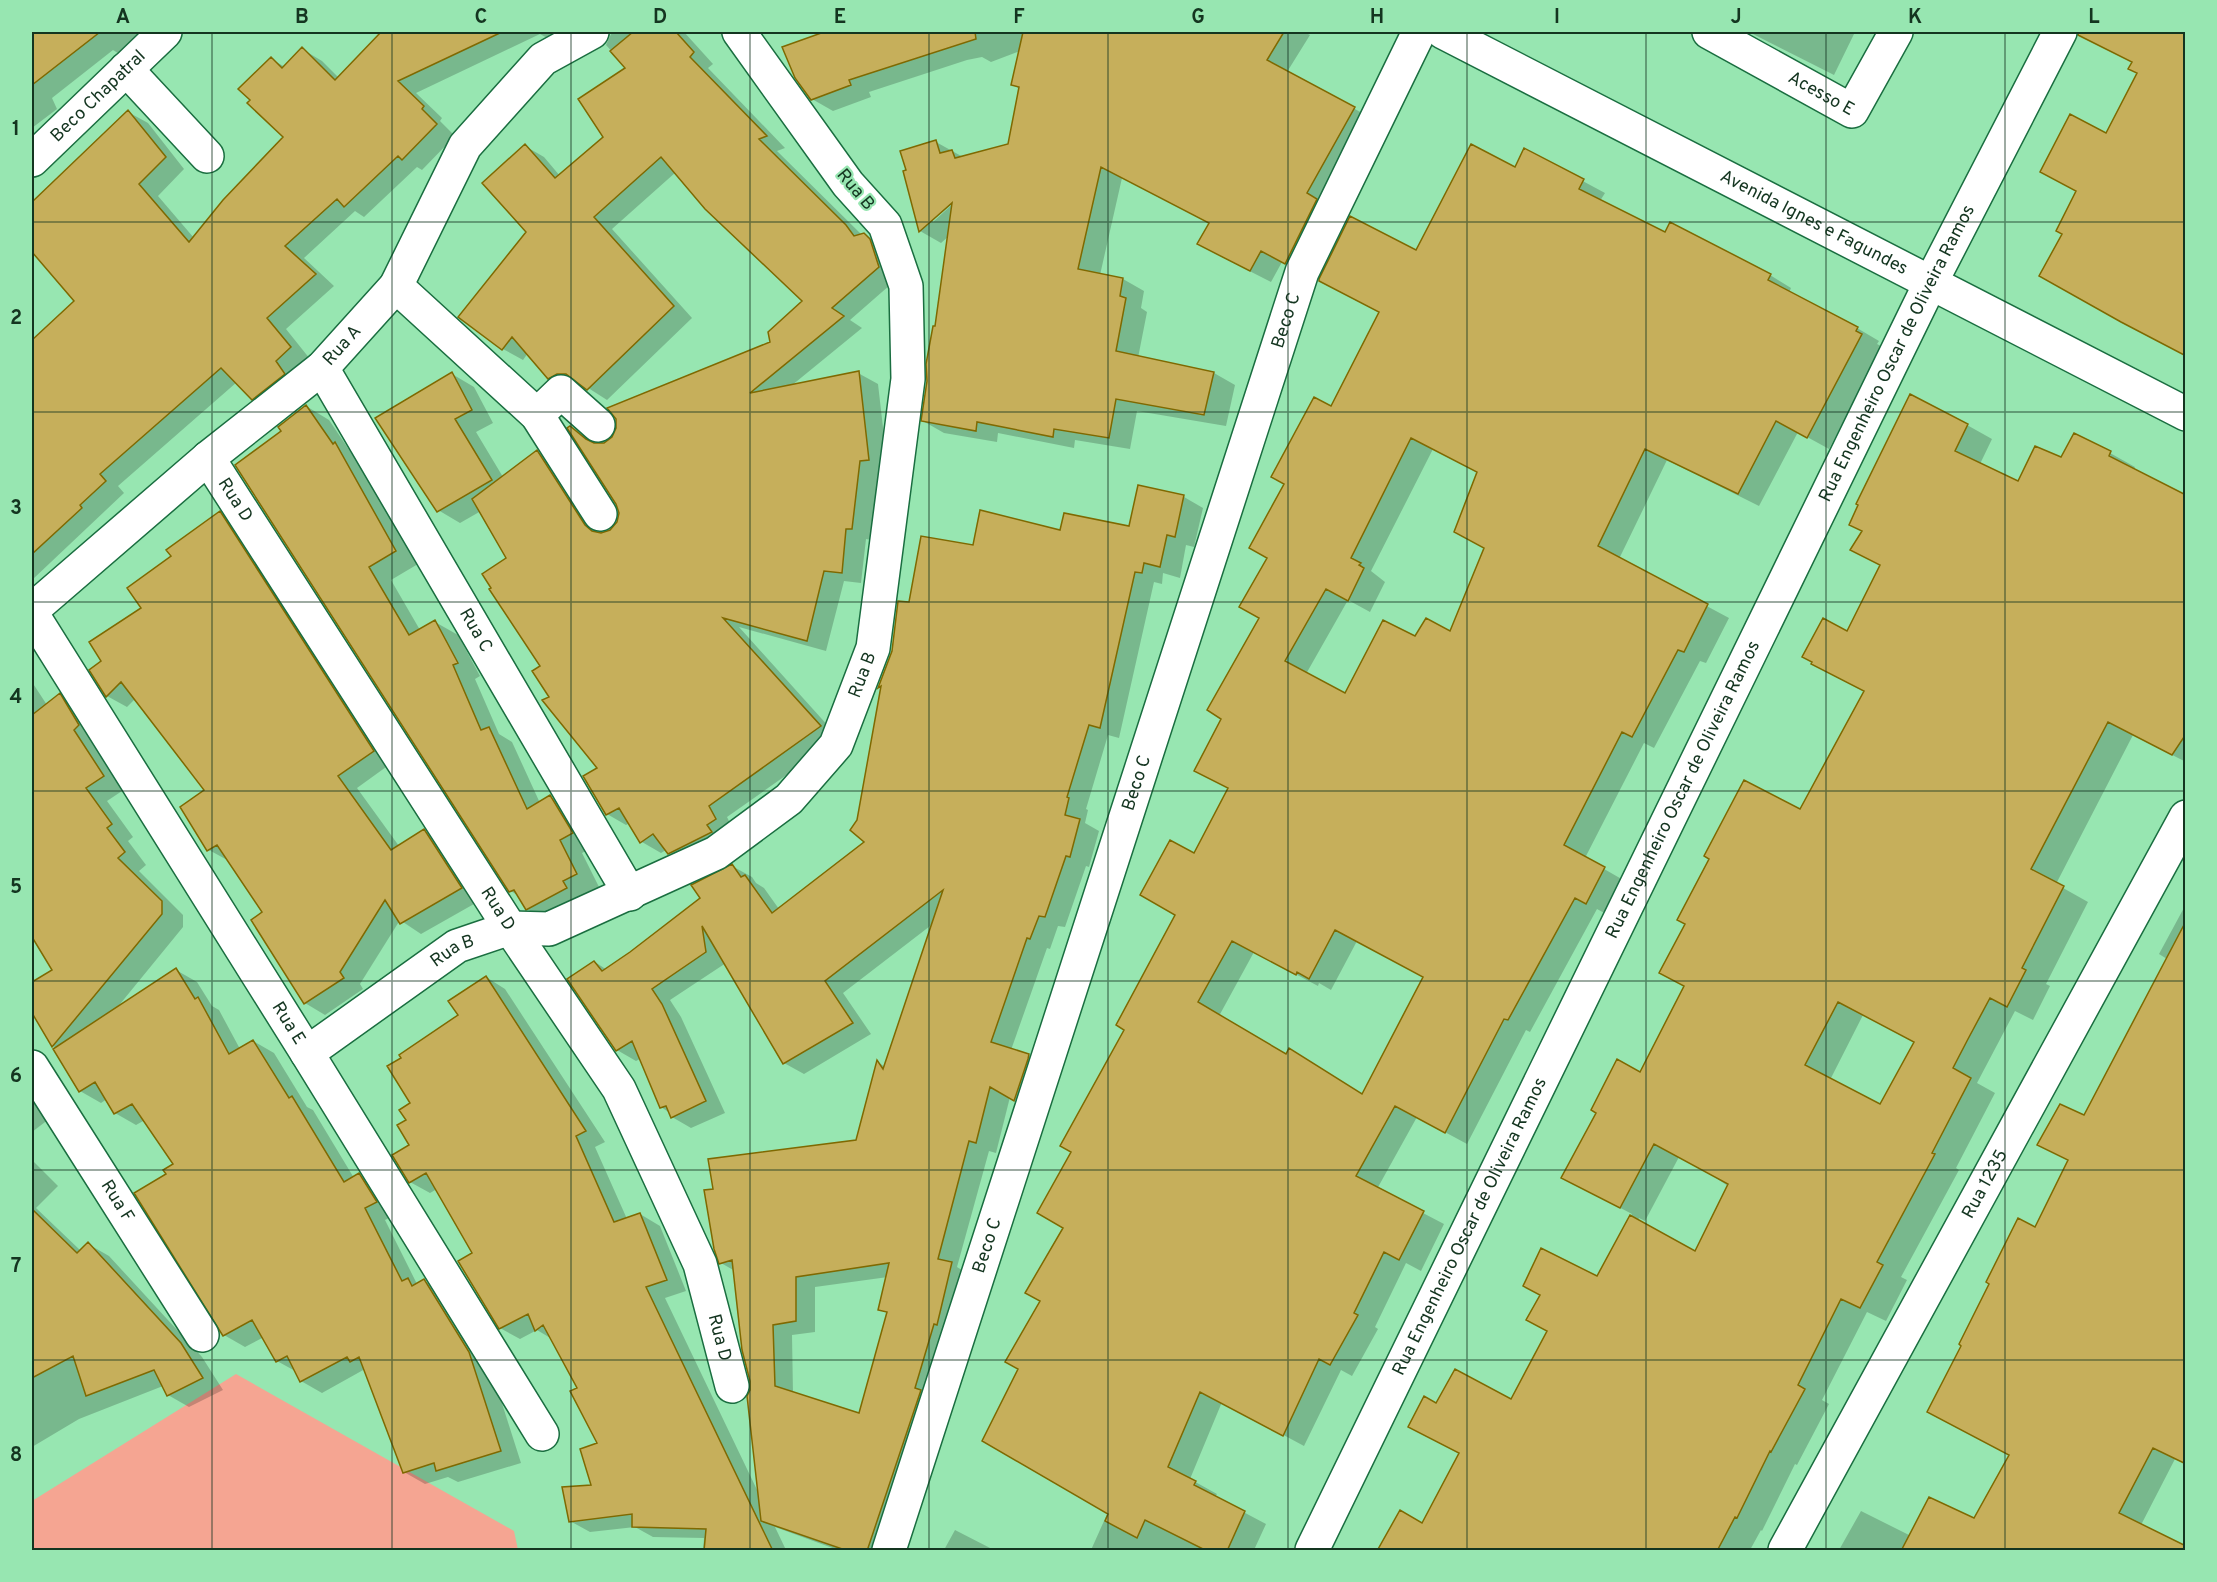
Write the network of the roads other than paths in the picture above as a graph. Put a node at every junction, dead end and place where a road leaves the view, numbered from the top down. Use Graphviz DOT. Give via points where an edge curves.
graph roads {
  1 [pos="165,32"];
  2 [pos="592,32"];
  3 [pos="740,32"];
  4 [pos="1419,32"];
  5 [pos="1443,32"];
  6 [pos="1709,32"];
  7 [pos="1896,32"];
  8 [pos="2060,32"];
  9 [pos="126,69"];
  10 [pos="207,156"];
  11 [pos="32,160"];
  12 [pos="1930,284"];
  13 [pos="396,286"];
  14 [pos="322,369"];
  15 [pos="2186,414"];
  16 [pos="537,415"];
  17 [pos="597,424"];
  18 [pos="208,458"];
  19 [pos="600,514"];
  20 [pos="32,612"];
  21 [pos="2186,817"];
  22 [pos="630,894"];
  23 [pos="510,928"];
  24 [pos="307,1053"];
  25 [pos="32,1067"];
  26 [pos="202,1335"];
  27 [pos="732,1386"];
  28 [pos="542,1434"];
  29 [pos="889,1551"];
  30 [pos="1312,1551"];
  31 [pos="1785,1551"];
  1 -- 9 [label="street, Beco Chapatral"];
  2 -- 13 [label="street, Rua A" via="543,59 465,146"];
  3 -- 22 [label="street, Rua B" via="848,184 885,225 906,286 908,379 889,530 873,648 836,745 789,799 716,853"];
  4 -- 29 [label="street, Beco C" via="1302,272"];
  5 -- 12 [label="street, Avenida Ignes e Fagundes"];
  6 -- 7 [label="street, Acesso E" via="1852,111"];
  8 -- 12 [label="street, Rua Engenheiro Oscar de Oliveira Ramos"];
  9 -- 10 [label="street"];
  9 -- 11 [label="street, Beco Chapatral"];
  12 -- 15 [label="street, Avenida Ignes e Fagundes"];
  12 -- 30 [label="street, Rua Engenheiro Oscar de Oliveira Ramos"];
  13 -- 14 [label="street, Rua A"];
  13 -- 16 [label="street"];
  14 -- 18 [label="street, Rua A"];
  14 -- 22 [label="street, Rua C"];
  16 -- 17 [label="street" via="561,392"];
  16 -- 19 [label="street"];
  18 -- 20 [label="street, Rua A"];
  18 -- 23 [label="street, Rua D"];
  20 -- 24 [label="street, Rua E"];
  21 -- 31 [label="street, Rua 1235"];
  22 -- 23 [label="street, Rua B" via="549,929"];
  23 -- 24 [label="street, Rua B" via="457,946"];
  23 -- 27 [label="street, Rua D" via="619,1089 700,1264"];
  24 -- 28 [label="street, Rua E"];
  25 -- 26 [label="street, Rua F"];
}
